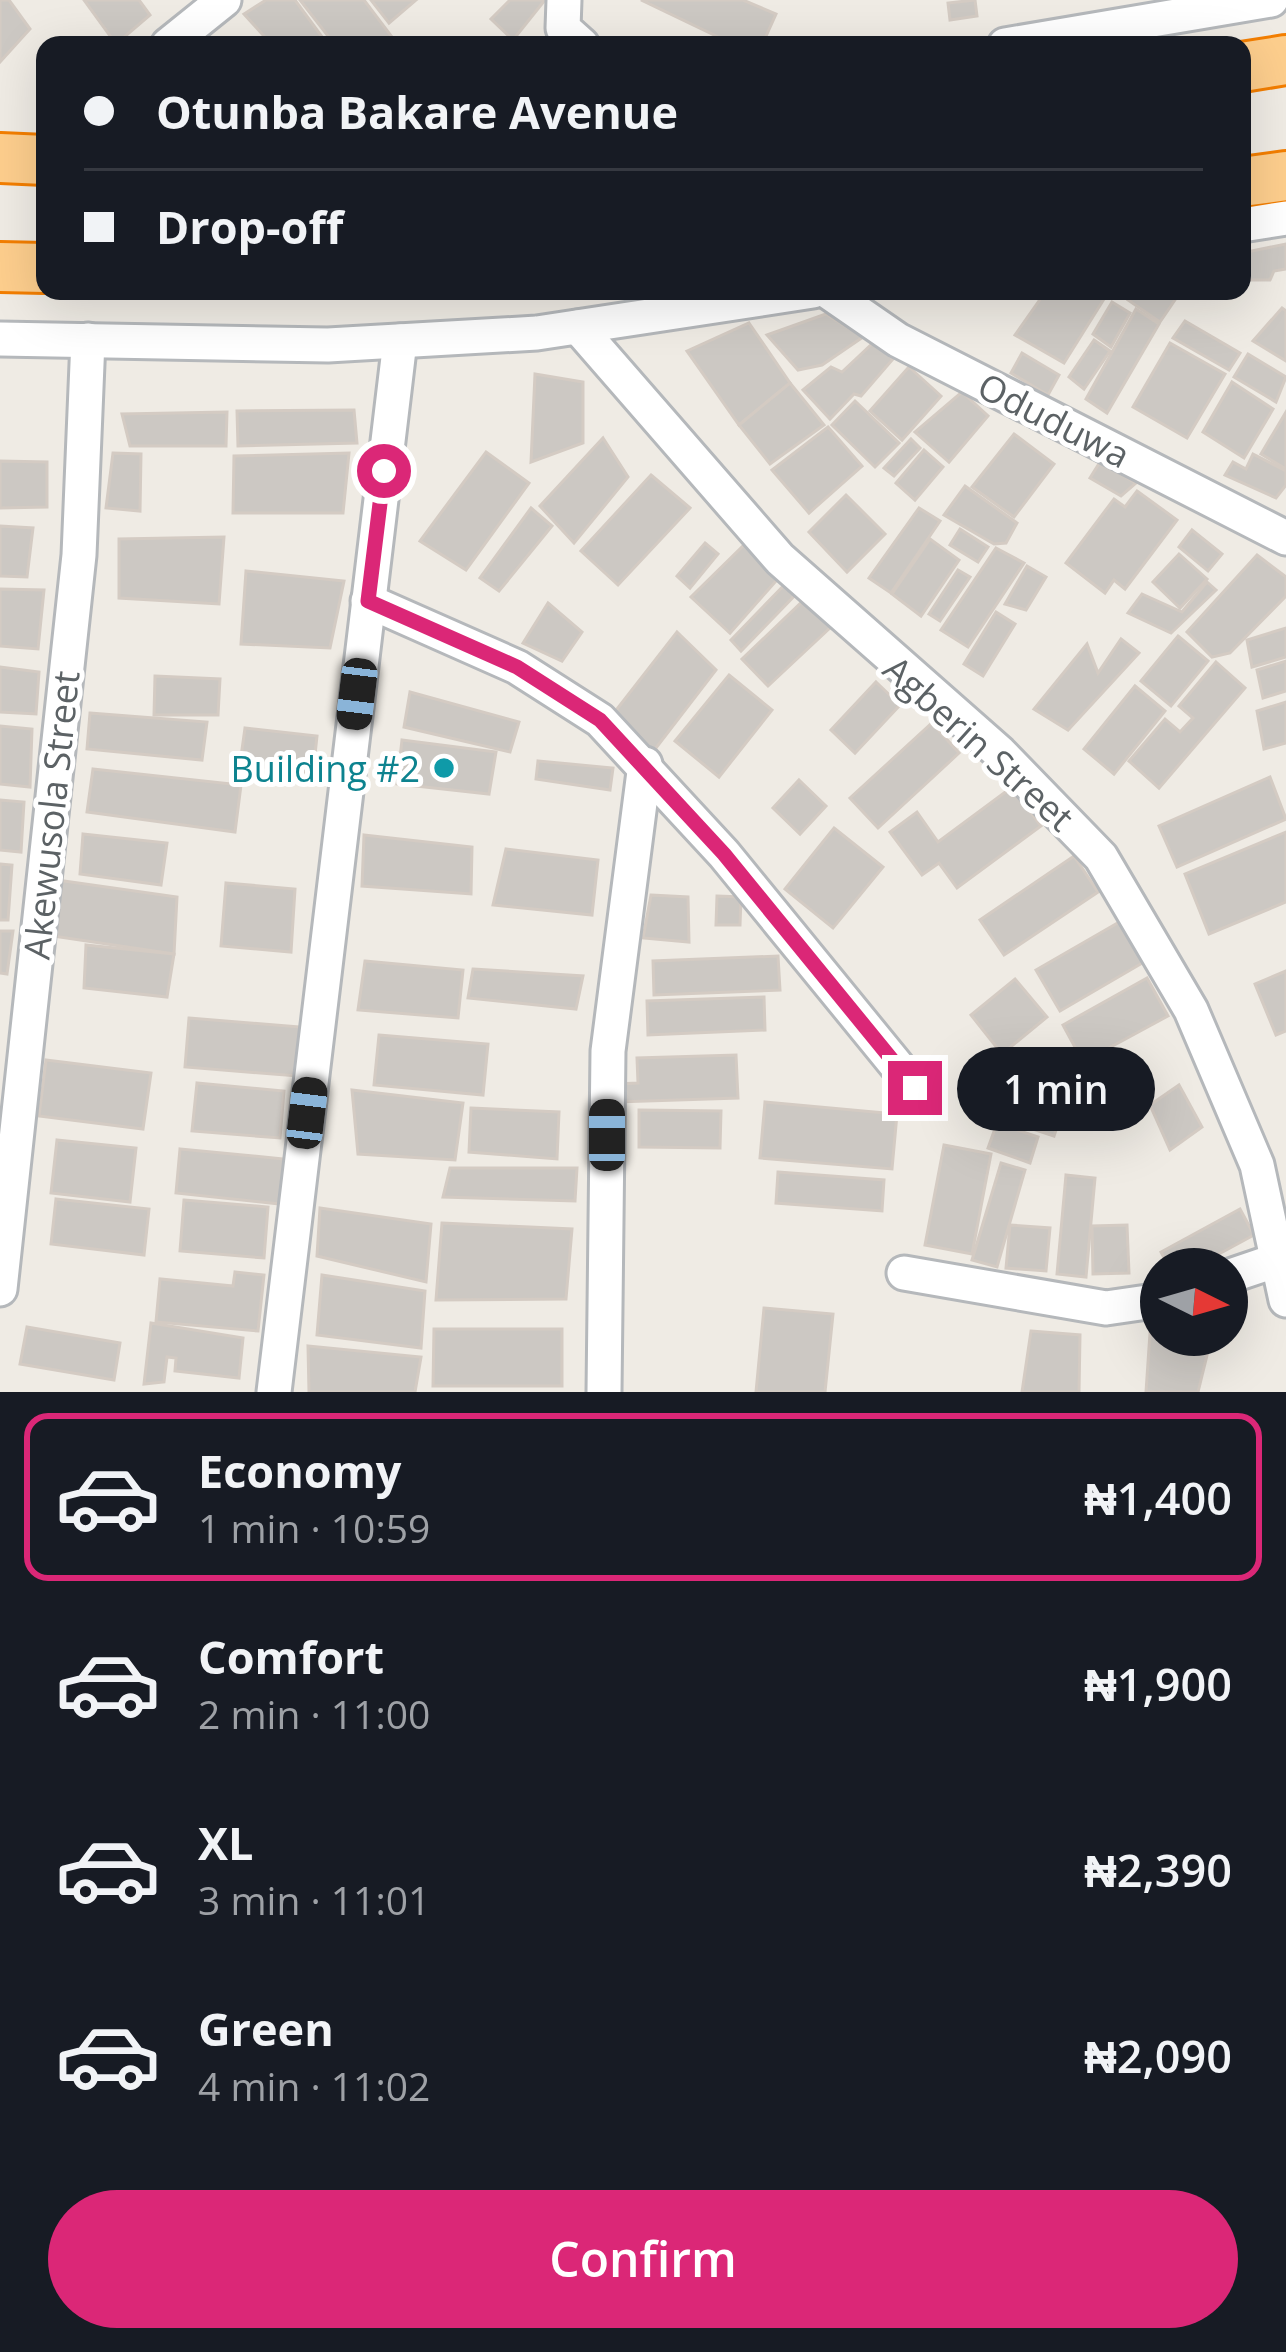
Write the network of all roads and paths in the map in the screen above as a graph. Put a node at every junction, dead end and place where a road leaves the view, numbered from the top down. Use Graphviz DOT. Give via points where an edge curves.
graph roads {
  1 [pos="224,0"];
  2 [pos="564,0"];
  3 [pos="1271,0"];
  4 [pos="179,36"];
  5 [pos="571,36"];
  6 [pos="1058,36"];
  7 [pos="1286,60"];
  8 [pos="1251,66"];
  9 [pos="0,158"];
  10 [pos="36,160"];
  11 [pos="1286,176"];
  12 [pos="1251,181"];
  13 [pos="1286,218"];
  14 [pos="1251,224"];
  15 [pos="0,267"];
  16 [pos="36,268"];
  17 [pos="753,300"];
  18 [pos="840,300"];
  19 [pos="578,326"];
  20 [pos="0,339"];
  21 [pos="88,340"];
  22 [pos="400,341"];
  23 [pos="1286,538"];
  24 [pos="368,601"];
  25 [pos="644,764"];
  26 [pos="915,1088"];
  27 [pos="1277,1260"];
  28 [pos="1248,1270"];
  29 [pos="904,1273"];
  30 [pos="0,1289"];
  31 [pos="1286,1300"];
  32 [pos="1140,1303"];
  33 [pos="274,1392"];
  34 [pos="604,1392"];
  1 -- 4 [label="street"];
  2 -- 5 [label="street" via="563,28"];
  3 -- 6 [label="street"];
  7 -- 8 [label="highway"];
  9 -- 10 [label="highway"];
  11 -- 12 [label="highway"];
  13 -- 14 [label="street"];
  15 -- 16 [label="highway"];
  17 -- 19 [label="street"];
  18 -- 23 [label="street, Oduduwa" via="898,340"];
  19 -- 22 [label="street"];
  19 -- 27 [label="street, Agberin Street" via="780,559 1000,753 1101,857 1191,1010 1257,1165"];
  20 -- 21 [label="street"];
  21 -- 22 [label="street"];
  21 -- 30 [label="street, Akewusola Street" via="79,555"];
  22 -- 24 [label="street"];
  24 -- 25 [label="street" via="517,667 600,720"];
  24 -- 33 [label="street"];
  25 -- 26 [label="street"];
  25 -- 34 [label="street" via="608,1051"];
  27 -- 28 [label="street"];
  27 -- 31 [label="street, Agberin Street"];
  29 -- 32 [label="street" via="1106,1308"];
}
